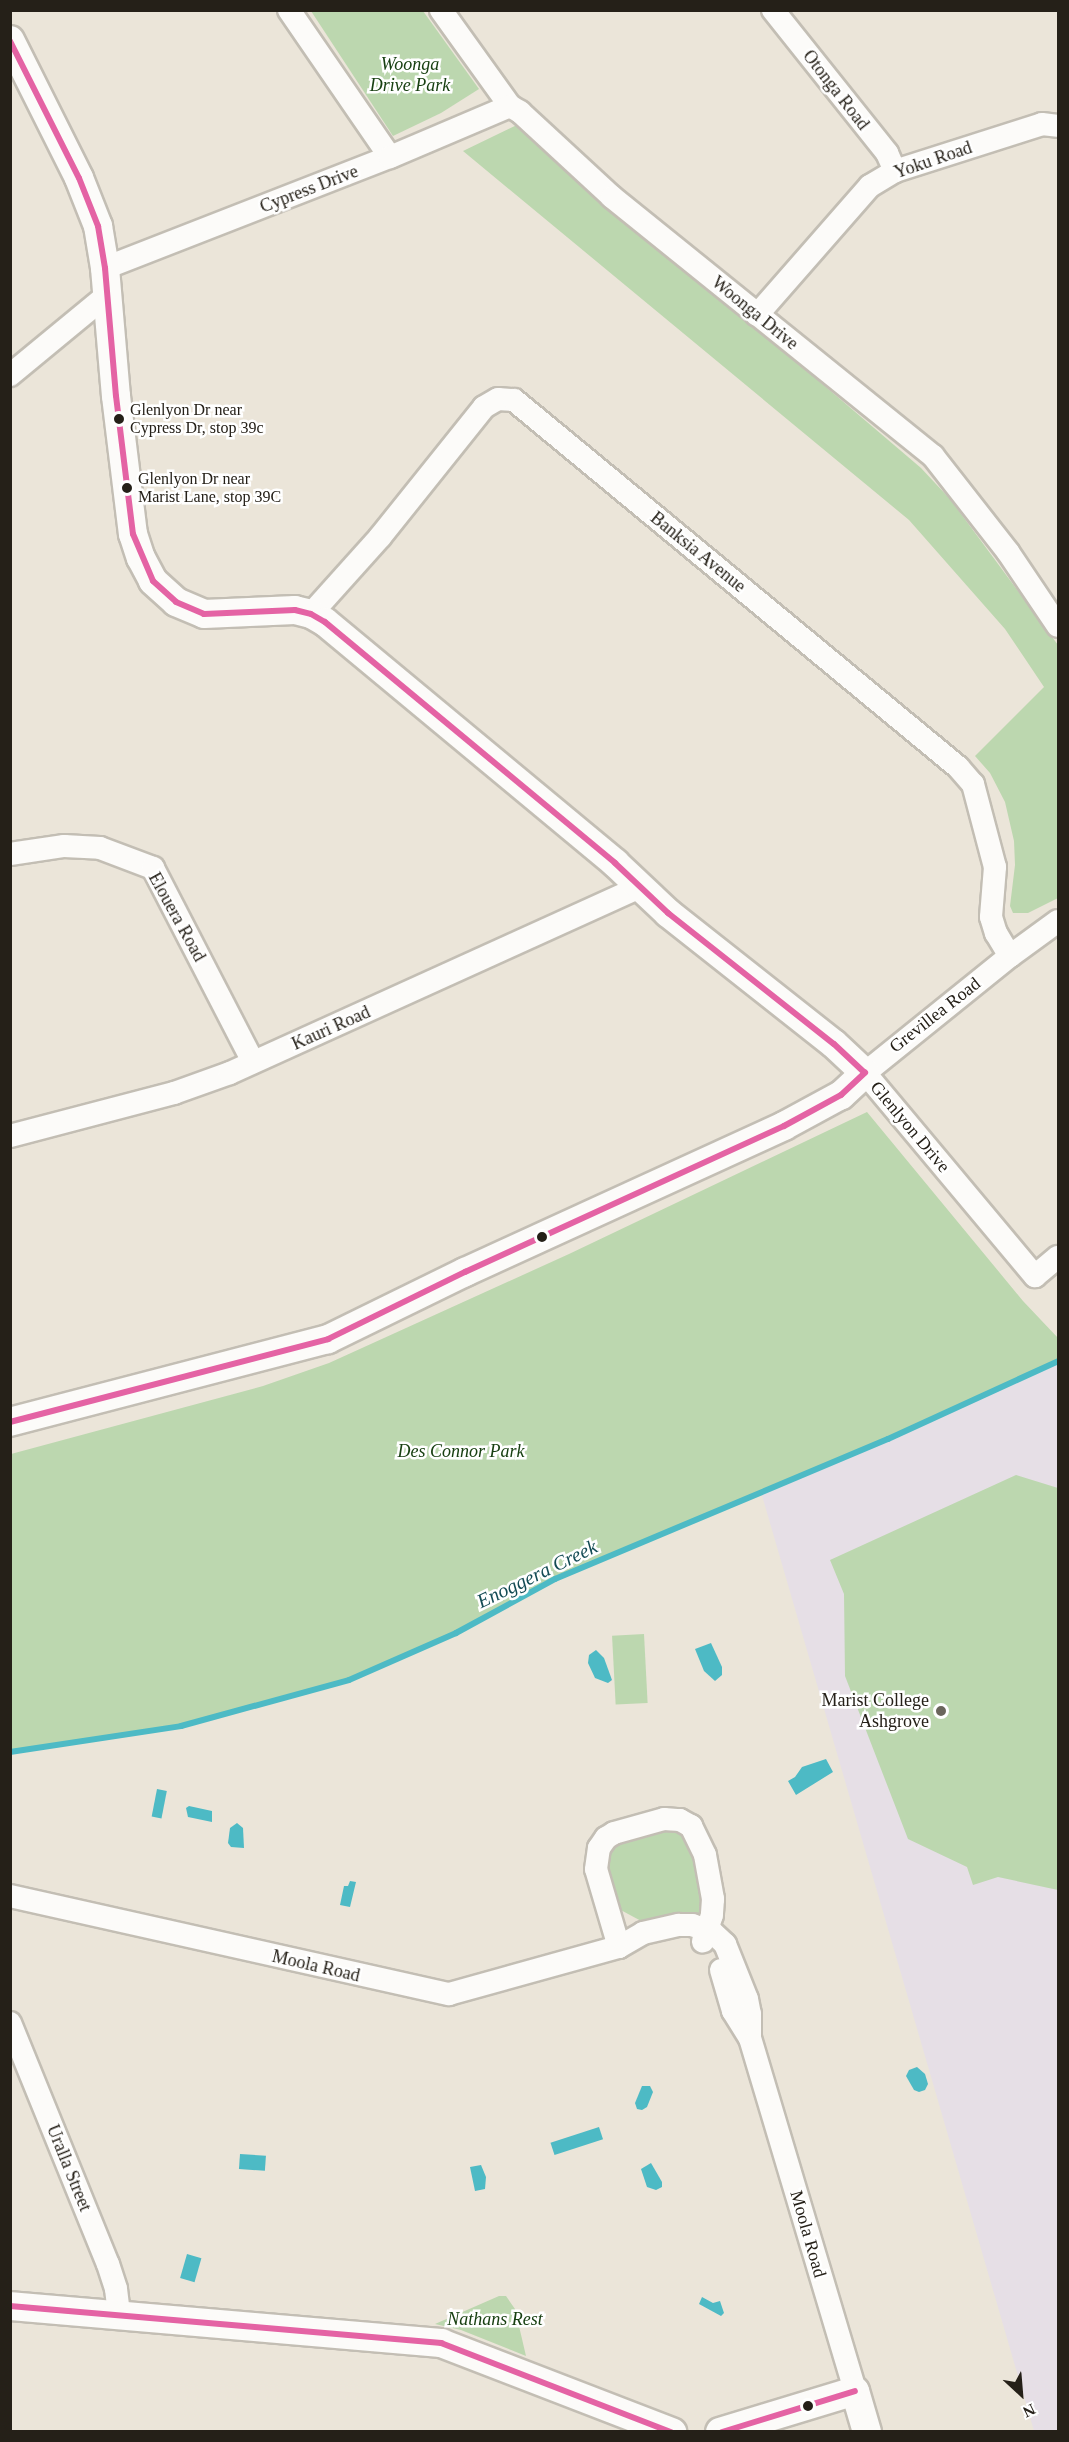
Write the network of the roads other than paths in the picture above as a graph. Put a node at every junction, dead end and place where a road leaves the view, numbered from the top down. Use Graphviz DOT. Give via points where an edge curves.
graph roads {
  1 [pos="289,10"];
  2 [pos="441,10"];
  3 [pos="773,10"];
  4 [pos="10,40"];
  5 [pos="510,106"];
  6 [pos="1059,126"];
  7 [pos="390,157"];
  8 [pos="895,171"];
  9 [pos="105,268"];
  10 [pos="106,296"];
  11 [pos="757,315"];
  12 [pos="10,375"];
  13 [pos="312,614"];
  14 [pos="1059,626"];
  15 [pos="10,854"];
  16 [pos="639,887"];
  17 [pos="1059,921"];
  18 [pos="1010,956"];
  19 [pos="253,1062"];
  20 [pos="865,1073"];
  21 [pos="10,1136"];
  22 [pos="1059,1257"];
  23 [pos="10,1422"];
  24 [pos="10,1896"];
  25 [pos="706,1936"];
  26 [pos="619,1947"];
  27 [pos="10,2023"];
  28 [pos="10,2306"];
  29 [pos="119,2315"];
  30 [pos="855,2391"];
  31 [pos="672,2432"];
  32 [pos="720,2432"];
  33 [pos="867,2432"];
  1 -- 7 [label="street"];
  2 -- 5 [label="street, Woonga Drive"];
  3 -- 8 [label="street, Otonga Road" via="887,153"];
  4 -- 9 [label="street, Glenlyon Drive" via="90,203"];
  5 -- 7 [label="street, Cypress Drive"];
  5 -- 11 [label="street, Woonga Drive" via="612,197"];
  6 -- 8 [label="street, Yoku Road" via="1042,124"];
  7 -- 9 [label="street, Cypress Drive"];
  8 -- 11 [label="street, Yoku Road" via="870,186"];
  9 -- 10 [label="street, Glenlyon Drive"];
  10 -- 12 [label="street"];
  10 -- 13 [label="street, Glenlyon Drive" via="133,534 153,581 176,602 204,614 279,609"];
  11 -- 14 [label="street, Woonga Drive" via="933,456 1008,552"];
  13 -- 16 [label="street, Glenlyon Drive" via="336,630"];
  13 -- 18 [label="street, Banksia Avenue" via="380,537 484,407 498,399 514,400 958,767 973,784 995,867 991,917"];
  15 -- 19 [label="street, Elouera Road" via="64,846 100,848 153,868"];
  16 -- 19 [label="street, Kauri Road"];
  16 -- 20 [label="street, Glenlyon Drive"];
  17 -- 18 [label="street, Grevillea Road"];
  18 -- 20 [label="street, Grevillea Road"];
  19 -- 21 [label="street, Kauri Road" via="174,1093"];
  20 -- 22 [label="street, Glenlyon Drive" via="1035,1276"];
  20 -- 23 [label="street, Grevillea Road" via="841,1095 793,1122 328,1338"];
  24 -- 26 [label="street, Moola Road" via="449,1994"];
  25 -- 26 [label="street, Moola Road" via="692,1925 679,1925 643,1933"];
  25 -- 26 [label="street" via="713,1899 705,1855 691,1826 680,1820 664,1819 614,1833 599,1848 596,1869"];
  25 -- 30 [label="street, Moola Road" via="725,1944 732,1959 750,2014 750,2038"];
  27 -- 29 [label="street, Uralla Street" via="108,2264"];
  28 -- 29 [label="street"];
  29 -- 31 [label="street" via="441,2343"];
  30 -- 32 [label="street"];
  30 -- 33 [label="street, Moola Road"];
}
